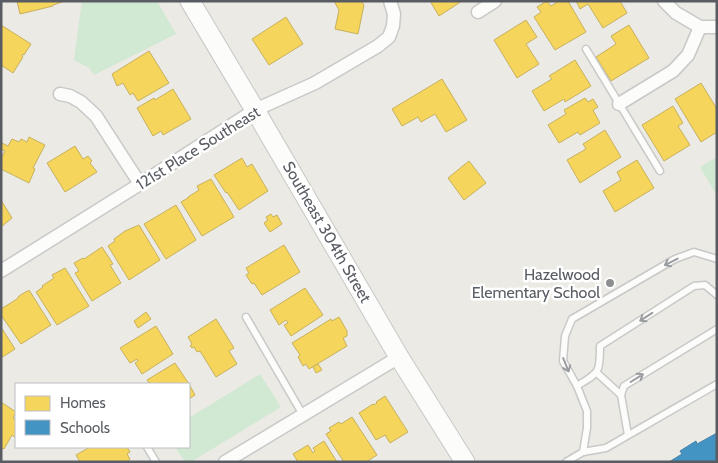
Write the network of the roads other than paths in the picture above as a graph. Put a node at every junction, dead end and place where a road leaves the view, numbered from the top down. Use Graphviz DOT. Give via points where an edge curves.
graph roads {
  1 [pos="190,1"];
  2 [pos="390,1"];
  3 [pos="495,1"];
  4 [pos="664,1"];
  5 [pos="478,12"];
  6 [pos="700,27"];
  7 [pos="717,27"];
  8 [pos="586,49"];
  9 [pos="60,94"];
  10 [pos="619,104"];
  11 [pos="256,110"];
  12 [pos="660,171"];
  13 [pos="140,184"];
  14 [pos="717,259"];
  15 [pos="1,271"];
  16 [pos="717,295"];
  17 [pos="246,317"];
  18 [pos="717,329"];
  19 [pos="399,357"];
  20 [pos="597,373"];
  21 [pos="717,384"];
  22 [pos="577,386"];
  23 [pos="621,395"];
  24 [pos="303,415"];
  25 [pos="628,436"];
  26 [pos="148,448"];
  27 [pos="583,452"];
  28 [pos="156,462"];
  29 [pos="225,462"];
  30 [pos="465,462"];
  31 [pos="566,462"];
  1 -- 11 [label="street, Southeast 304th Street"];
  2 -- 11 [label="street, 121st Place Southeast" via="393,26 389,37 378,46 315,83"];
  3 -- 5 [label="street"];
  4 -- 6 [label="street" via="676,13"];
  6 -- 7 [label="street"];
  6 -- 10 [label="street" via="688,54 673,71"];
  8 -- 10 [label="lane"];
  9 -- 13 [label="street" via="81,102 96,116"];
  10 -- 12 [label="lane"];
  11 -- 13 [label="street, 121st Place Southeast"];
  11 -- 19 [label="street, Southeast 304th Street"];
  13 -- 15 [label="street, 121st Place Southeast"];
  14 -- 22 [label="lane, one-way" via="694,252 675,259 572,319 565,336 563,361"];
  16 -- 20 [label="lane, one-way" via="706,285 694,286 600,346"];
  17 -- 24 [label="lane"];
  23 -- 18 [label="lane, one-way" via="624,386"];
  19 -- 24 [label="street"];
  19 -- 30 [label="street, Southeast 304th Street"];
  20 -- 22 [label="lane"];
  20 -- 23 [label="lane"];
  21 -- 25 [label="lane"];
  22 -- 27 [label="lane" via="587,412"];
  23 -- 25 [label="lane"];
  24 -- 29 [label="street"];
  25 -- 27 [label="lane" via="606,448"];
  26 -- 28 [label="lane"];
  27 -- 31 [label="lane"];
}
